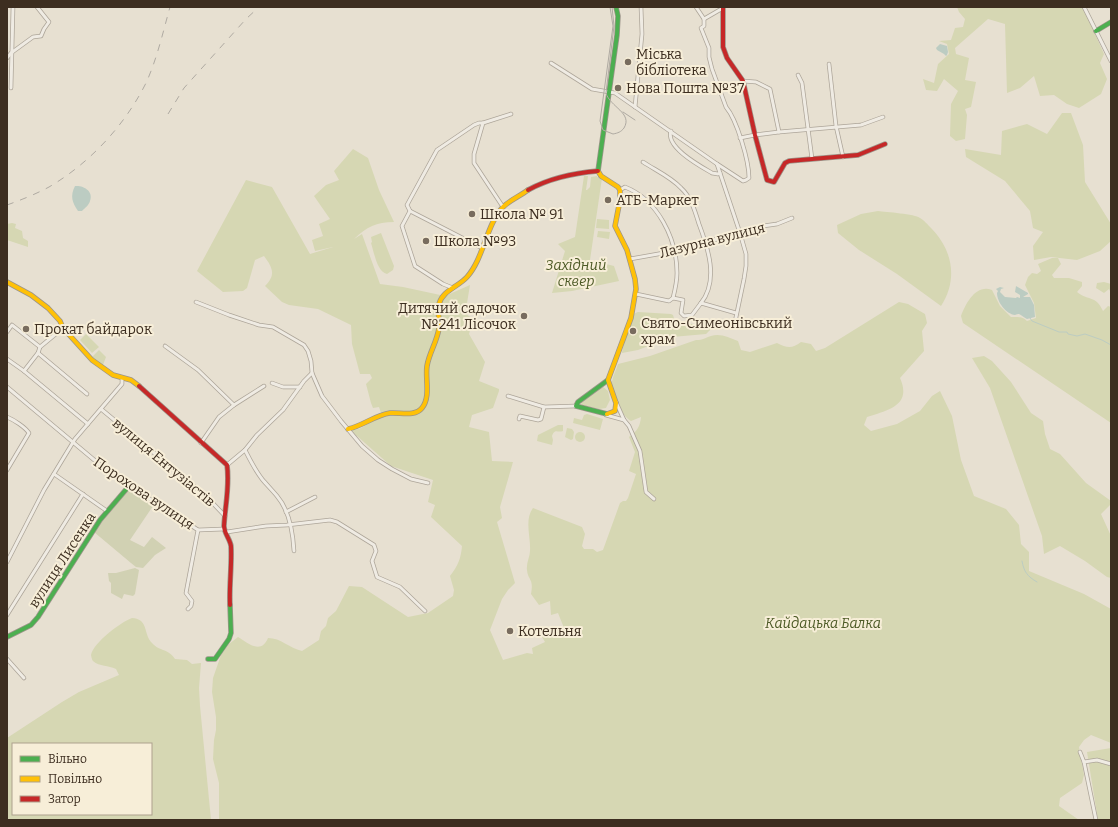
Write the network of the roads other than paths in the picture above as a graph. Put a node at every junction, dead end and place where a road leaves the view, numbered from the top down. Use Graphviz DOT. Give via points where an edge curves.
graph roads {
  1 [pos="13,7"];
  2 [pos="37,7"];
  3 [pos="616,7"];
  4 [pos="641,7"];
  5 [pos="696,7"];
  6 [pos="1084,7"];
  7 [pos="724,8"];
  8 [pos="704,19"];
  9 [pos="1111,22"];
  10 [pos="1096,31"];
  11 [pos="11,53"];
  12 [pos="1109,56"];
  13 [pos="7,58"];
  14 [pos="1111,61"];
  15 [pos="551,63"];
  16 [pos="829,64"];
  17 [pos="798,75"];
  18 [pos="743,81"];
  19 [pos="12,88"];
  20 [pos="608,92"];
  21 [pos="634,107"];
  22 [pos="511,114"];
  23 [pos="883,117"];
  24 [pos="483,124"];
  25 [pos="836,126"];
  26 [pos="808,130"];
  27 [pos="671,131"];
  28 [pos="780,132"];
  29 [pos="755,135"];
  30 [pos="740,138"];
  31 [pos="885,144"];
  32 [pos="842,157"];
  33 [pos="812,159"];
  34 [pos="643,162"];
  35 [pos="717,164"];
  36 [pos="598,171"];
  37 [pos="720,173"];
  38 [pos="620,190"];
  39 [pos="503,207"];
  40 [pos="410,211"];
  41 [pos="792,218"];
  42 [pos="740,233"];
  43 [pos="706,242"];
  44 [pos="482,248"];
  45 [pos="675,251"];
  46 [pos="630,260"];
  47 [pos="7,282"];
  48 [pos="453,288"];
  49 [pos="636,294"];
  50 [pos="673,298"];
  51 [pos="196,302"];
  52 [pos="701,303"];
  53 [pos="736,313"];
  54 [pos="735,322"];
  55 [pos="63,328"];
  56 [pos="7,332"];
  57 [pos="165,346"];
  58 [pos="40,348"];
  59 [pos="38,353"];
  60 [pos="7,359"];
  61 [pos="24,370"];
  62 [pos="312,374"];
  63 [pos="122,378"];
  64 [pos="608,380"];
  65 [pos="272,383"];
  66 [pos="264,386"];
  67 [pos="7,387"];
  68 [pos="300,387"];
  69 [pos="87,394"];
  70 [pos="508,396"];
  71 [pos="615,399"];
  72 [pos="234,405"];
  73 [pos="576,406"];
  74 [pos="544,407"];
  75 [pos="101,409"];
  76 [pos="605,415"];
  77 [pos="7,417"];
  78 [pos="519,419"];
  79 [pos="624,420"];
  80 [pos="88,424"];
  81 [pos="348,428"];
  82 [pos="74,442"];
  83 [pos="202,442"];
  84 [pos="245,450"];
  85 [pos="227,465"];
  86 [pos="7,470"];
  87 [pos="54,474"];
  88 [pos="428,483"];
  89 [pos="129,486"];
  90 [pos="83,494"];
  91 [pos="315,497"];
  92 [pos="654,499"];
  93 [pos="107,511"];
  94 [pos="286,512"];
  95 [pos="225,516"];
  96 [pos="290,524"];
  97 [pos="198,530"];
  98 [pos="225,531"];
  99 [pos="294,551"];
  100 [pos="7,562"];
  101 [pos="188,609"];
  102 [pos="426,610"];
  103 [pos="7,615"];
  104 [pos="7,637"];
  105 [pos="7,659"];
  106 [pos="208,659"];
  107 [pos="24,678"];
  108 [pos="1080,752"];
  109 [pos="1084,762"];
  110 [pos="1111,764"];
  111 [pos="1096,820"];
  1 -- 11 [label="street"];
  2 -- 11 [label="street" via="49,22 41,36 33,37"];
  3 -- 20 [label="street" via="617,34"];
  4 -- 21 [label="street" via="642,28"];
  5 -- 8 [label="street"];
  6 -- 10 [label="street"];
  7 -- 8 [label="street"];
  7 -- 18 [label="street" via="724,52"];
  8 -- 30 [label="street" via="702,28 709,48 709,58"];
  9 -- 10 [label="street"];
  10 -- 12 [label="street"];
  11 -- 13 [label="street"];
  11 -- 19 [label="street"];
  12 -- 14 [label="street"];
  15 -- 20 [label="street" via="592,89"];
  16 -- 25 [label="street"];
  17 -- 26 [label="street" via="802,83"];
  18 -- 28 [label="street" via="756,82 770,89"];
  18 -- 29 [label="street"];
  20 -- 21 [label="street" via="615,93"];
  20 -- 36 [label="street"];
  21 -- 27 [label="street"];
  22 -- 24 [label="street"];
  23 -- 25 [label="street" via="861,125"];
  24 -- 39 [label="street" via="474,154 474,163"];
  24 -- 40 [label="street" via="474,125 437,150 408,205"];
  25 -- 26 [label="street"];
  25 -- 32 [label="street"];
  26 -- 28 [label="street"];
  26 -- 33 [label="street"];
  27 -- 35 [label="street"];
  27 -- 37 [label="street" via="670,139 680,152 712,173"];
  28 -- 29 [label="street"];
  29 -- 30 [label="street"];
  29 -- 33 [label="street" via="767,180 771,182 774,182 785,163"];
  30 -- 35 [label="street" via="749,178 743,181"];
  31 -- 32 [label="street" via="858,155"];
  32 -- 33 [label="street"];
  34 -- 43 [label="street" via="681,187 687,194"];
  35 -- 37 [label="street"];
  36 -- 38 [label="street"];
  36 -- 39 [label="street" via="551,179"];
  37 -- 42 [label="street"];
  38 -- 45 [label="street" via="625,187 634,190 646,200 667,228"];
  38 -- 46 [label="street" via="615,226"];
  39 -- 44 [label="street"];
  40 -- 44 [label="street"];
  40 -- 48 [label="street" via="402,226 415,266"];
  41 -- 42 [label="street, Лазурна вулиця"];
  42 -- 43 [label="street, Лазурна вулиця"];
  42 -- 53 [label="street" via="746,254 746,266"];
  43 -- 45 [label="street, Лазурна вулиця"];
  43 -- 52 [label="street" via="711,277"];
  44 -- 48 [label="street" via="469,275"];
  45 -- 46 [label="street, Лазурна вулиця"];
  45 -- 50 [label="street" via="677,274"];
  46 -- 49 [label="street"];
  47 -- 55 [label="street" via="36,299 56,317"];
  48 -- 81 [label="street" via="439,303 439,327 427,365 423,408 415,412 382,414 356,428"];
  49 -- 50 [label="street" via="669,301"];
  49 -- 64 [label="street" via="631,318"];
  50 -- 52 [label="street" via="683,300 681,314 684,316 692,315"];
  51 -- 62 [label="street" via="259,325 273,327 304,345 311,361"];
  52 -- 53 [label="street"];
  53 -- 54 [label="street"];
  55 -- 58 [label="street"];
  55 -- 63 [label="street" via="92,360 113,375"];
  56 -- 58 [label="street" via="12,325"];
  57 -- 72 [label="street" via="198,370"];
  58 -- 59 [label="street"];
  59 -- 61 [label="street"];
  59 -- 69 [label="street"];
  60 -- 61 [label="street"];
  61 -- 80 [label="street"];
  62 -- 68 [label="street"];
  62 -- 81 [label="street" via="322,396"];
  63 -- 75 [label="street" via="122,384"];
  63 -- 83 [label="street" via="138,385"];
  64 -- 71 [label="street"];
  64 -- 73 [label="street"];
  65 -- 68 [label="street" via="283,387"];
  66 -- 72 [label="street"];
  67 -- 82 [label="street, Порохова вулиця"];
  68 -- 84 [label="street" via="283,410 256,435"];
  70 -- 74 [label="street"];
  71 -- 76 [label="street" via="614,411"];
  71 -- 79 [label="street"];
  72 -- 83 [label="street" via="219,417"];
  73 -- 74 [label="street"];
  73 -- 76 [label="street"];
  74 -- 78 [label="street" via="541,419 520,416"];
  75 -- 80 [label="street"];
  75 -- 95 [label="street, вулиця Ентузіастів" via="206,496"];
  76 -- 79 [label="street"];
  77 -- 86 [label="street" via="29,431"];
  79 -- 92 [label="street" via="638,444 646,492"];
  80 -- 82 [label="street"];
  81 -- 88 [label="street" via="362,446 378,460 409,478"];
  82 -- 87 [label="street"];
  82 -- 89 [label="street, Порохова вулиця"];
  83 -- 85 [label="street"];
  84 -- 85 [label="street"];
  84 -- 94 [label="street"];
  85 -- 95 [label="street" via="229,479"];
  87 -- 90 [label="street"];
  87 -- 100 [label="street"];
  89 -- 93 [label="street, вулиця Лисенка"];
  89 -- 97 [label="street, Порохова вулиця"];
  90 -- 93 [label="street"];
  90 -- 103 [label="street"];
  91 -- 94 [label="street"];
  93 -- 104 [label="street, вулиця Лисенка" via="31,626"];
  94 -- 96 [label="street"];
  95 -- 98 [label="street"];
  96 -- 98 [label="street"];
  96 -- 99 [label="street"];
  96 -- 102 [label="street" via="330,520 368,540 376,548 372,561 377,577 400,587"];
  97 -- 98 [label="street"];
  97 -- 101 [label="street, Порохова вулиця" via="186,593 192,600"];
  98 -- 106 [label="street" via="231,548 231,633 215,659"];
  105 -- 107 [label="street"];
  108 -- 109 [label="street"];
  109 -- 110 [label="street" via="1098,760"];
  109 -- 111 [label="street"];
}
